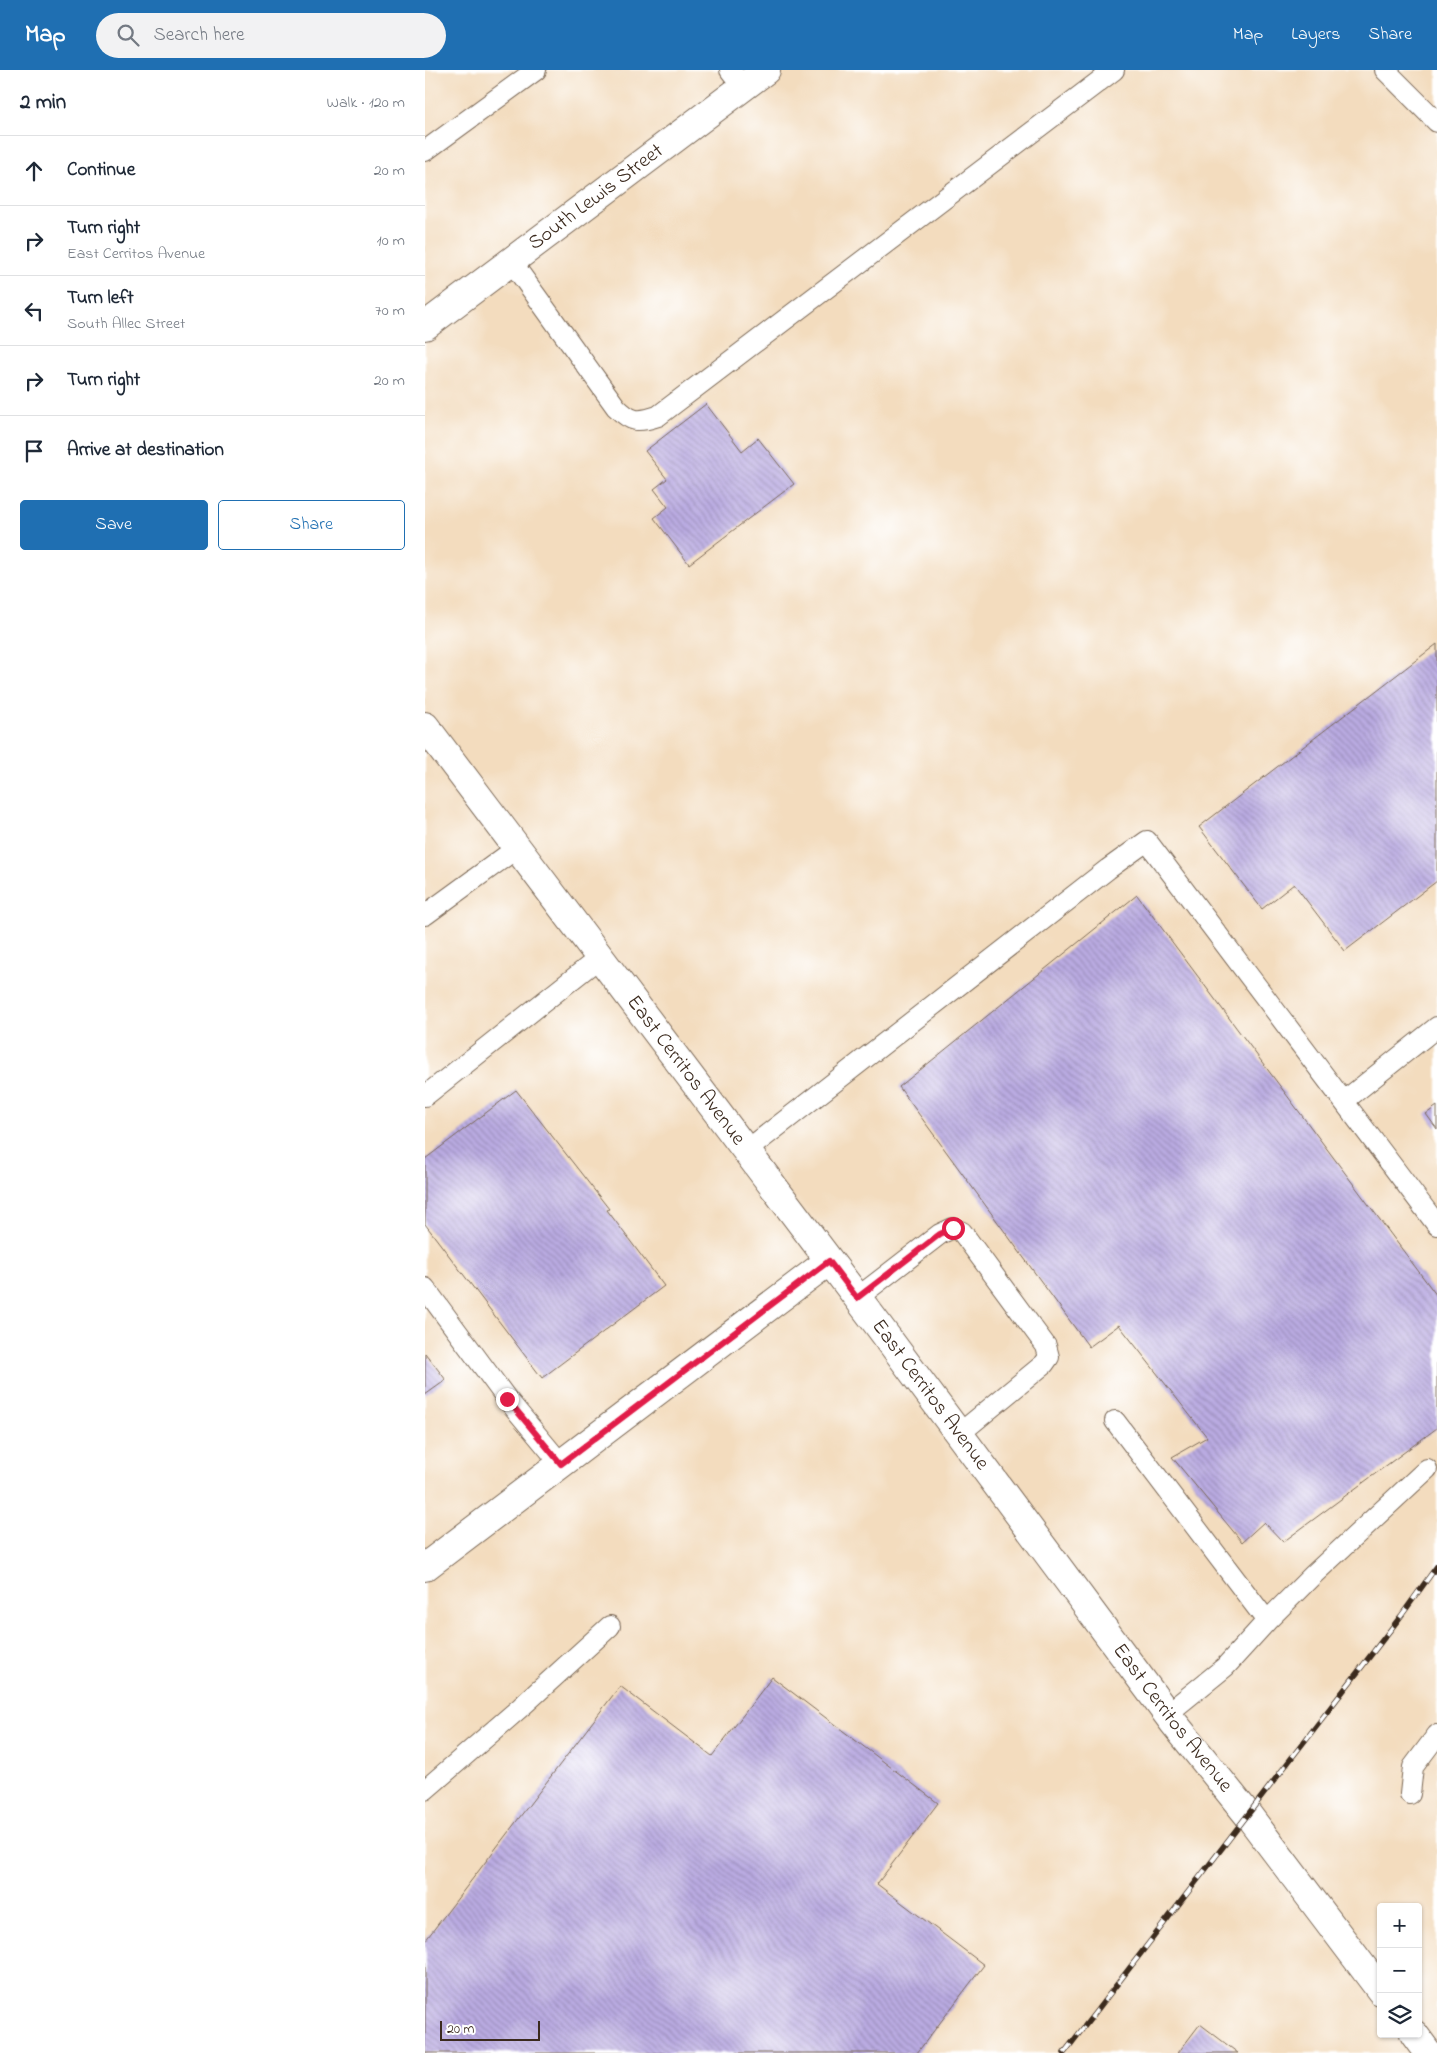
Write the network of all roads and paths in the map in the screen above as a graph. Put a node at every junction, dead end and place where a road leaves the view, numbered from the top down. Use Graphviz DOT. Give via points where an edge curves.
graph roads {
  1 [pos="536,70"];
  2 [pos="766,70"];
  3 [pos="1114,70"];
  4 [pos="1385,70"];
  5 [pos="736,79"];
  6 [pos="1437,122"];
  7 [pos="425,151"];
  8 [pos="511,261"];
  9 [pos="425,326"];
  10 [pos="425,726"];
  11 [pos="517,848"];
  12 [pos="425,916"];
  13 [pos="599,958"];
  14 [pos="1437,1027"];
  15 [pos="425,1096"];
  16 [pos="1344,1101"];
  17 [pos="746,1151"];
  18 [pos="1437,1225"];
  19 [pos="829,1261"];
  20 [pos="425,1288"];
  21 [pos="857,1298"];
  22 [pos="1115,1422"];
  23 [pos="959,1434"];
  24 [pos="561,1464"];
  25 [pos="1427,1469"];
  26 [pos="425,1566"];
  27 [pos="1267,1622"];
  28 [pos="610,1626"];
  29 [pos="1167,1714"];
  30 [pos="1437,1735"];
  31 [pos="425,1790"];
  32 [pos="1410,1794"];
  33 [pos="1377,1986"];
  34 [pos="1417,2038"];
  35 [pos="1428,2053"];
  1 -- 7 [label="lane"];
  2 -- 5 [label="main road, South Lewis Street"];
  3 -- 8 [label="lane" via="658,416 645,421 634,421 616,407"];
  4 -- 6 [label="lane"];
  5 -- 8 [label="main road, South Lewis Street"];
  8 -- 9 [label="main road, South Lewis Street"];
  10 -- 11 [label="main road, East Cerritos Avenue"];
  11 -- 12 [label="lane"];
  11 -- 13 [label="main road, East Cerritos Avenue"];
  13 -- 15 [label="lane"];
  13 -- 17 [label="main road, East Cerritos Avenue"];
  14 -- 16 [label="lane"];
  16 -- 17 [label="lane" via="1147,841"];
  16 -- 18 [label="lane"];
  17 -- 19 [label="main road, East Cerritos Avenue"];
  19 -- 21 [label="main road, East Cerritos Avenue"];
  19 -- 24 [label="main road"];
  20 -- 24 [label="lane" via="507,1399"];
  21 -- 23 [label="main road, East Cerritos Avenue"];
  21 -- 23 [label="lane" via="940,1234 953,1228 963,1232 1046,1346 1049,1357"];
  22 -- 27 [label="lane"];
  23 -- 29 [label="main road, East Cerritos Avenue"];
  24 -- 26 [label="main road"];
  25 -- 27 [label="lane"];
  27 -- 29 [label="lane" via="1225,1667"];
  28 -- 31 [label="lane"];
  29 -- 33 [label="main road, East Cerritos Avenue"];
  30 -- 32 [label="lane" via="1413,1767"];
  34 -- 35 [label="main road"];
}
